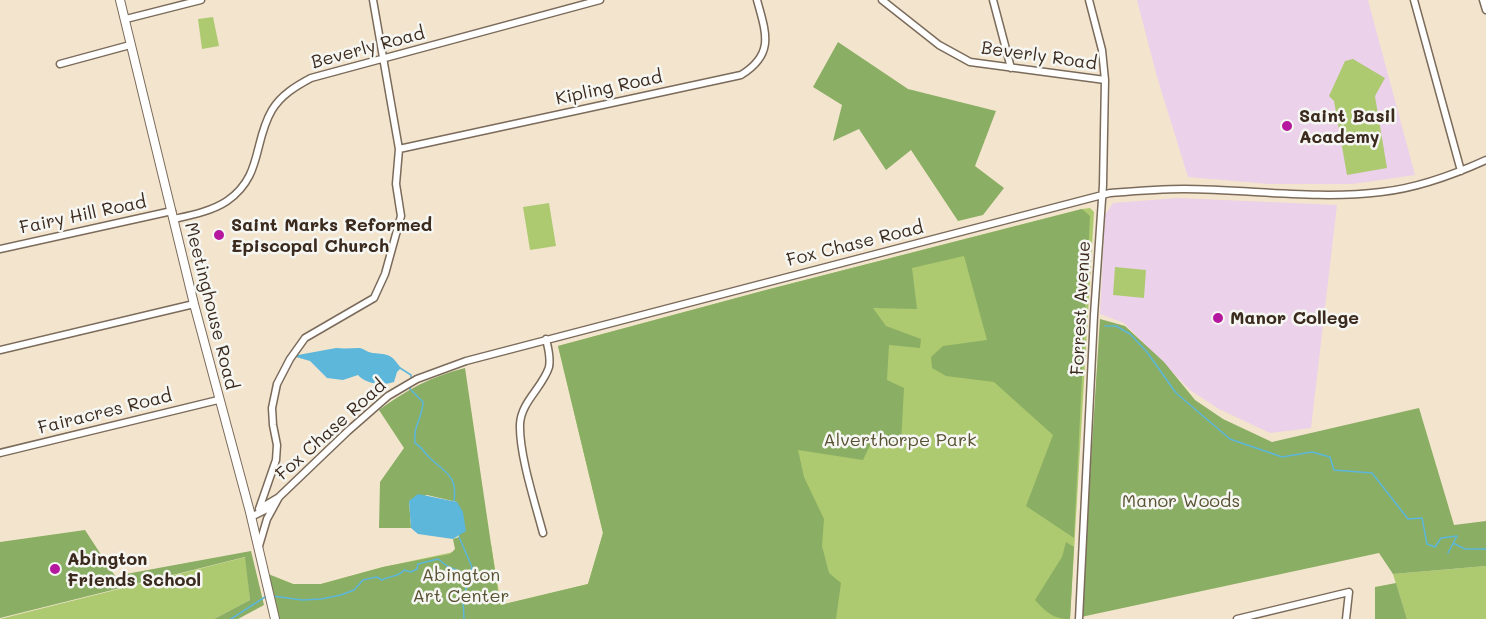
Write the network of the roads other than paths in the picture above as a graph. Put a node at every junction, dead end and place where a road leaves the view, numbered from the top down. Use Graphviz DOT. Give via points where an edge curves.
graph roads {
  1 [pos="120,0"];
  2 [pos="201,0"];
  3 [pos="373,0"];
  4 [pos="600,0"];
  5 [pos="757,0"];
  6 [pos="882,0"];
  7 [pos="993,0"];
  8 [pos="1089,0"];
  9 [pos="1414,0"];
  10 [pos="1483,0"];
  11 [pos="1486,10"];
  12 [pos="126,19"];
  13 [pos="130,45"];
  14 [pos="385,59"];
  15 [pos="60,64"];
  16 [pos="1011,68"];
  17 [pos="1105,80"];
  18 [pos="399,149"];
  19 [pos="1486,160"];
  20 [pos="1461,171"];
  21 [pos="1103,196"];
  22 [pos="173,215"];
  23 [pos="0,249"];
  24 [pos="194,304"];
  25 [pos="546,339"];
  26 [pos="0,350"];
  27 [pos="218,400"];
  28 [pos="0,453"];
  29 [pos="279,497"];
  30 [pos="274,504"];
  31 [pos="259,509"];
  32 [pos="250,515"];
  33 [pos="543,533"];
  34 [pos="258,550"];
  35 [pos="275,618"];
  36 [pos="1248,618"];
  37 [pos="1078,619"];
  38 [pos="1238,619"];
  39 [pos="1346,619"];
  1 -- 12 [label="street, Meetinghouse Road"];
  2 -- 12 [label="street"];
  3 -- 14 [label="street"];
  4 -- 14 [label="street, Beverly Road"];
  5 -- 18 [label="street, Kipling Road" via="766,44 753,68 741,75"];
  6 -- 16 [label="street, Beverly Road" via="956,56"];
  7 -- 16 [label="street"];
  8 -- 17 [label="street, Forrest Avenue"];
  9 -- 20 [label="street"];
  10 -- 11 [label="street"];
  12 -- 13 [label="street, Meetinghouse Road"];
  13 -- 15 [label="street"];
  13 -- 22 [label="street, Meetinghouse Road"];
  14 -- 18 [label="street"];
  14 -- 22 [label="street, Beverly Road" via="311,78 290,90 272,110 256,161 241,188 216,207"];
  16 -- 17 [label="street, Beverly Road"];
  17 -- 21 [label="street, Forrest Avenue"];
  18 -- 31 [label="street" via="396,184 401,216 385,274 374,298 305,338 290,359 277,384 272,408 276,460"];
  19 -- 20 [label="street, Fox Chase Road"];
  20 -- 21 [label="street, Fox Chase Road" via="1425,184 1381,192 1157,189"];
  21 -- 25 [label="street, Fox Chase Road"];
  21 -- 37 [label="street, Forrest Avenue"];
  22 -- 23 [label="street, Fairy Hill Road"];
  22 -- 24 [label="street, Meetinghouse Road"];
  24 -- 26 [label="street"];
  24 -- 27 [label="street, Meetinghouse Road"];
  25 -- 29 [label="street, Fox Chase Road" via="466,361 417,379 388,396"];
  25 -- 33 [label="street" via="549,367 520,422 521,442"];
  27 -- 28 [label="street, Fairacres Road"];
  27 -- 32 [label="street, Meetinghouse Road"];
  29 -- 30 [label="street, Fox Chase Road"];
  29 -- 31 [label="street, Fox Chase Road"];
  30 -- 32 [label="street, Fox Chase Road"];
  30 -- 34 [label="street, Fox Chase Road"];
  31 -- 32 [label="street, Fox Chase Road"];
  32 -- 34 [label="street, Meetinghouse Road"];
  34 -- 35 [label="street, Meetinghouse Road"];
  36 -- 38 [label="street"];
  36 -- 39 [label="street" via="1349,591"];
}
